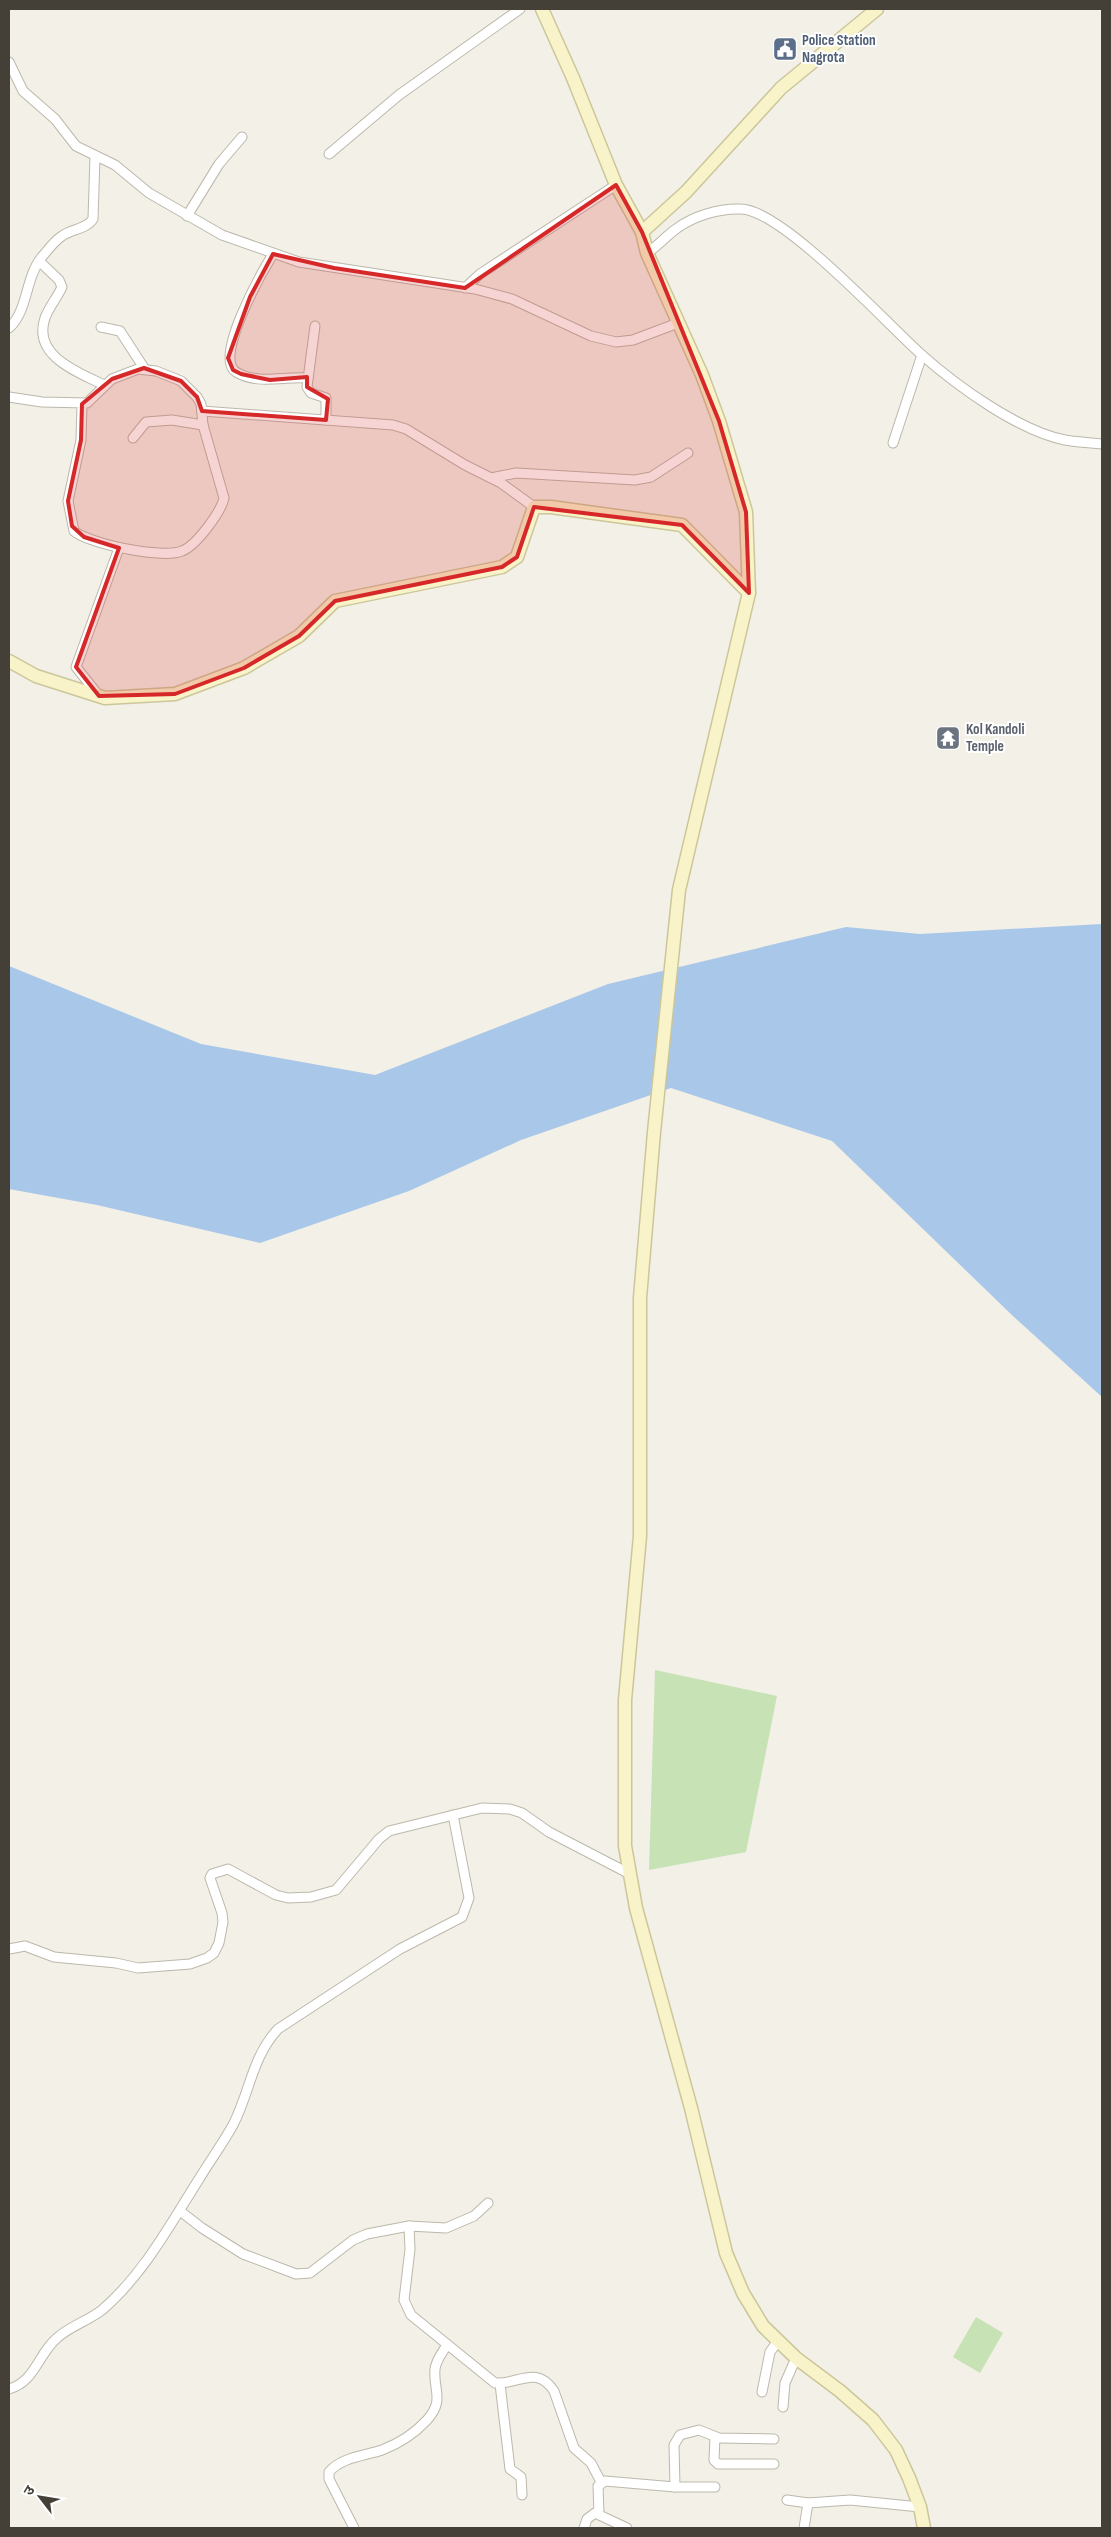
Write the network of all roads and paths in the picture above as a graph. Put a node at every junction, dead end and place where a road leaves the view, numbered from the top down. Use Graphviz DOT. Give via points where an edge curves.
graph roads {
  1 [pos="520,9"];
  2 [pos="542,9"];
  3 [pos="877,9"];
  4 [pos="9,62"];
  5 [pos="242,137"];
  6 [pos="329,154"];
  7 [pos="95,156"];
  8 [pos="616,184"];
  9 [pos="187,216"];
  10 [pos="642,232"];
  11 [pos="647,252"];
  12 [pos="273,254"];
  13 [pos="39,261"];
  14 [pos="465,288"];
  15 [pos="678,323"];
  16 [pos="316,326"];
  17 [pos="101,327"];
  18 [pos="9,328"];
  19 [pos="922,355"];
  20 [pos="144,368"];
  21 [pos="307,378"];
  22 [pos="104,385"];
  23 [pos="9,397"];
  24 [pos="82,404"];
  25 [pos="202,412"];
  26 [pos="326,420"];
  27 [pos="203,425"];
  28 [pos="133,438"];
  29 [pos="893,443"];
  30 [pos="1102,444"];
  31 [pos="688,453"];
  32 [pos="491,478"];
  33 [pos="534,507"];
  34 [pos="118,548"];
  35 [pos="749,593"];
  36 [pos="9,661"];
  37 [pos="99,696"];
  38 [pos="453,1815"];
  39 [pos="630,1874"];
  40 [pos="9,1949"];
  41 [pos="488,2203"];
  42 [pos="180,2211"];
  43 [pos="409,2226"];
  44 [pos="778,2341"];
  45 [pos="447,2346"];
  46 [pos="796,2358"];
  47 [pos="500,2384"];
  48 [pos="9,2389"];
  49 [pos="762,2392"];
  50 [pos="783,2406"];
  51 [pos="715,2437"];
  52 [pos="774,2439"];
  53 [pos="774,2464"];
  54 [pos="601,2482"];
  55 [pos="675,2487"];
  56 [pos="715,2487"];
  57 [pos="522,2495"];
  58 [pos="787,2500"];
  59 [pos="808,2503"];
  60 [pos="920,2507"];
  61 [pos="599,2514"];
  62 [pos="354,2528"];
  63 [pos="584,2528"];
  64 [pos="627,2528"];
  65 [pos="804,2528"];
  66 [pos="924,2528"];
  1 -- 6 [label="street" via="399,95"];
  2 -- 8 [label="main road"];
  3 -- 10 [label="main road" via="781,88 686,192"];
  4 -- 7 [label="street" via="27,96 54,119 76,146"];
  5 -- 9 [label="street" via="220,164"];
  7 -- 9 [label="street" via="115,166 149,193"];
  7 -- 13 [label="street" via="93,219 62,236"];
  8 -- 10 [label="main road"];
  8 -- 14 [label="street" via="480,274"];
  9 -- 12 [label="street" via="222,235"];
  10 -- 11 [label="main road"];
  11 -- 15 [label="main road"];
  11 -- 19 [label="street" via="678,227 707,214 742,209 756,214 775,223 861,295"];
  12 -- 14 [label="street" via="334,268"];
  12 -- 21 [label="street" via="250,297 228,358 233,370 241,374 270,380"];
  13 -- 18 [label="street" via="18,317"];
  13 -- 22 [label="street" via="62,287 45,319 45,343 58,361"];
  14 -- 15 [label="street" via="512,299 591,336 616,342 633,340"];
  15 -- 35 [label="main road" via="718,421 746,512"];
  16 -- 21 [label="street"];
  17 -- 20 [label="street" via="120,331"];
  19 -- 29 [label="street"];
  19 -- 30 [label="street" via="962,387 1024,426 1063,440"];
  20 -- 22 [label="street" via="123,374"];
  20 -- 25 [label="street" via="181,381 197,397"];
  21 -- 26 [label="street" via="308,391 326,398"];
  22 -- 24 [label="street" via="90,401"];
  23 -- 24 [label="street"];
  24 -- 34 [label="street" via="81,440 68,501 72,526 84,537"];
  25 -- 26 [label="street"];
  25 -- 27 [label="street"];
  26 -- 32 [label="street" via="393,425 406,429"];
  27 -- 28 [label="street" via="172,420 146,422"];
  27 -- 34 [label="street" via="224,492 220,508 202,534 181,552 164,554"];
  31 -- 32 [label="street" via="651,477 635,480 516,473"];
  32 -- 33 [label="street"];
  33 -- 35 [label="main road" via="682,525"];
  33 -- 37 [label="main road" via="517,557 502,567 335,601 298,636 260,659 175,694 133,698"];
  34 -- 37 [label="street" via="76,667"];
  35 -- 39 [label="main road" via="679,890 654,1132 640,1298 640,1536 625,1700 624,1822"];
  36 -- 37 [label="main road" via="36,676"];
  38 -- 39 [label="street" via="482,1808 510,1809"];
  38 -- 40 [label="street" via="389,1831 336,1890 310,1897 276,1895 228,1869 212,1874 210,1878 222,1913 220,1937 214,1953 190,1964 138,1968 54,1956 24,1946"];
  38 -- 42 [label="street" via="469,1898 462,1917 400,1949 278,2029 254,2068 233,2125"];
  39 -- 44 [label="main road" via="726,2253 743,2293 763,2326"];
  41 -- 43 [label="street" via="474,2216 446,2228"];
  42 -- 43 [label="street" via="243,2254 302,2274 317,2268 353,2240"];
  42 -- 48 [label="street" via="119,2294 100,2311 66,2330 24,2383"];
  43 -- 45 [label="street" via="406,2306 410,2315"];
  44 -- 46 [label="main road"];
  44 -- 49 [label="street" via="770,2352"];
  45 -- 47 [label="street" via="489,2380"];
  45 -- 62 [label="street" via="434,2371 438,2392 435,2410 426,2420 407,2437 382,2450 357,2456 329,2472 329,2479"];
  46 -- 50 [label="street" via="785,2383"];
  46 -- 60 [label="main road" via="873,2420 896,2450"];
  47 -- 54 [label="street" via="531,2377 539,2377 549,2383 574,2448 591,2463"];
  47 -- 57 [label="street" via="510,2469 520,2477"];
  51 -- 52 [label="street"];
  51 -- 53 [label="street" via="714,2460 718,2464"];
  51 -- 55 [label="street" via="699,2430 680,2435 676,2440"];
  54 -- 55 [label="street"];
  54 -- 61 [label="street"];
  55 -- 56 [label="street"];
  58 -- 59 [label="street"];
  59 -- 60 [label="street" via="850,2500"];
  59 -- 65 [label="street"];
  60 -- 66 [label="main road"];
  61 -- 63 [label="street" via="591,2514"];
  61 -- 64 [label="street"];
}
